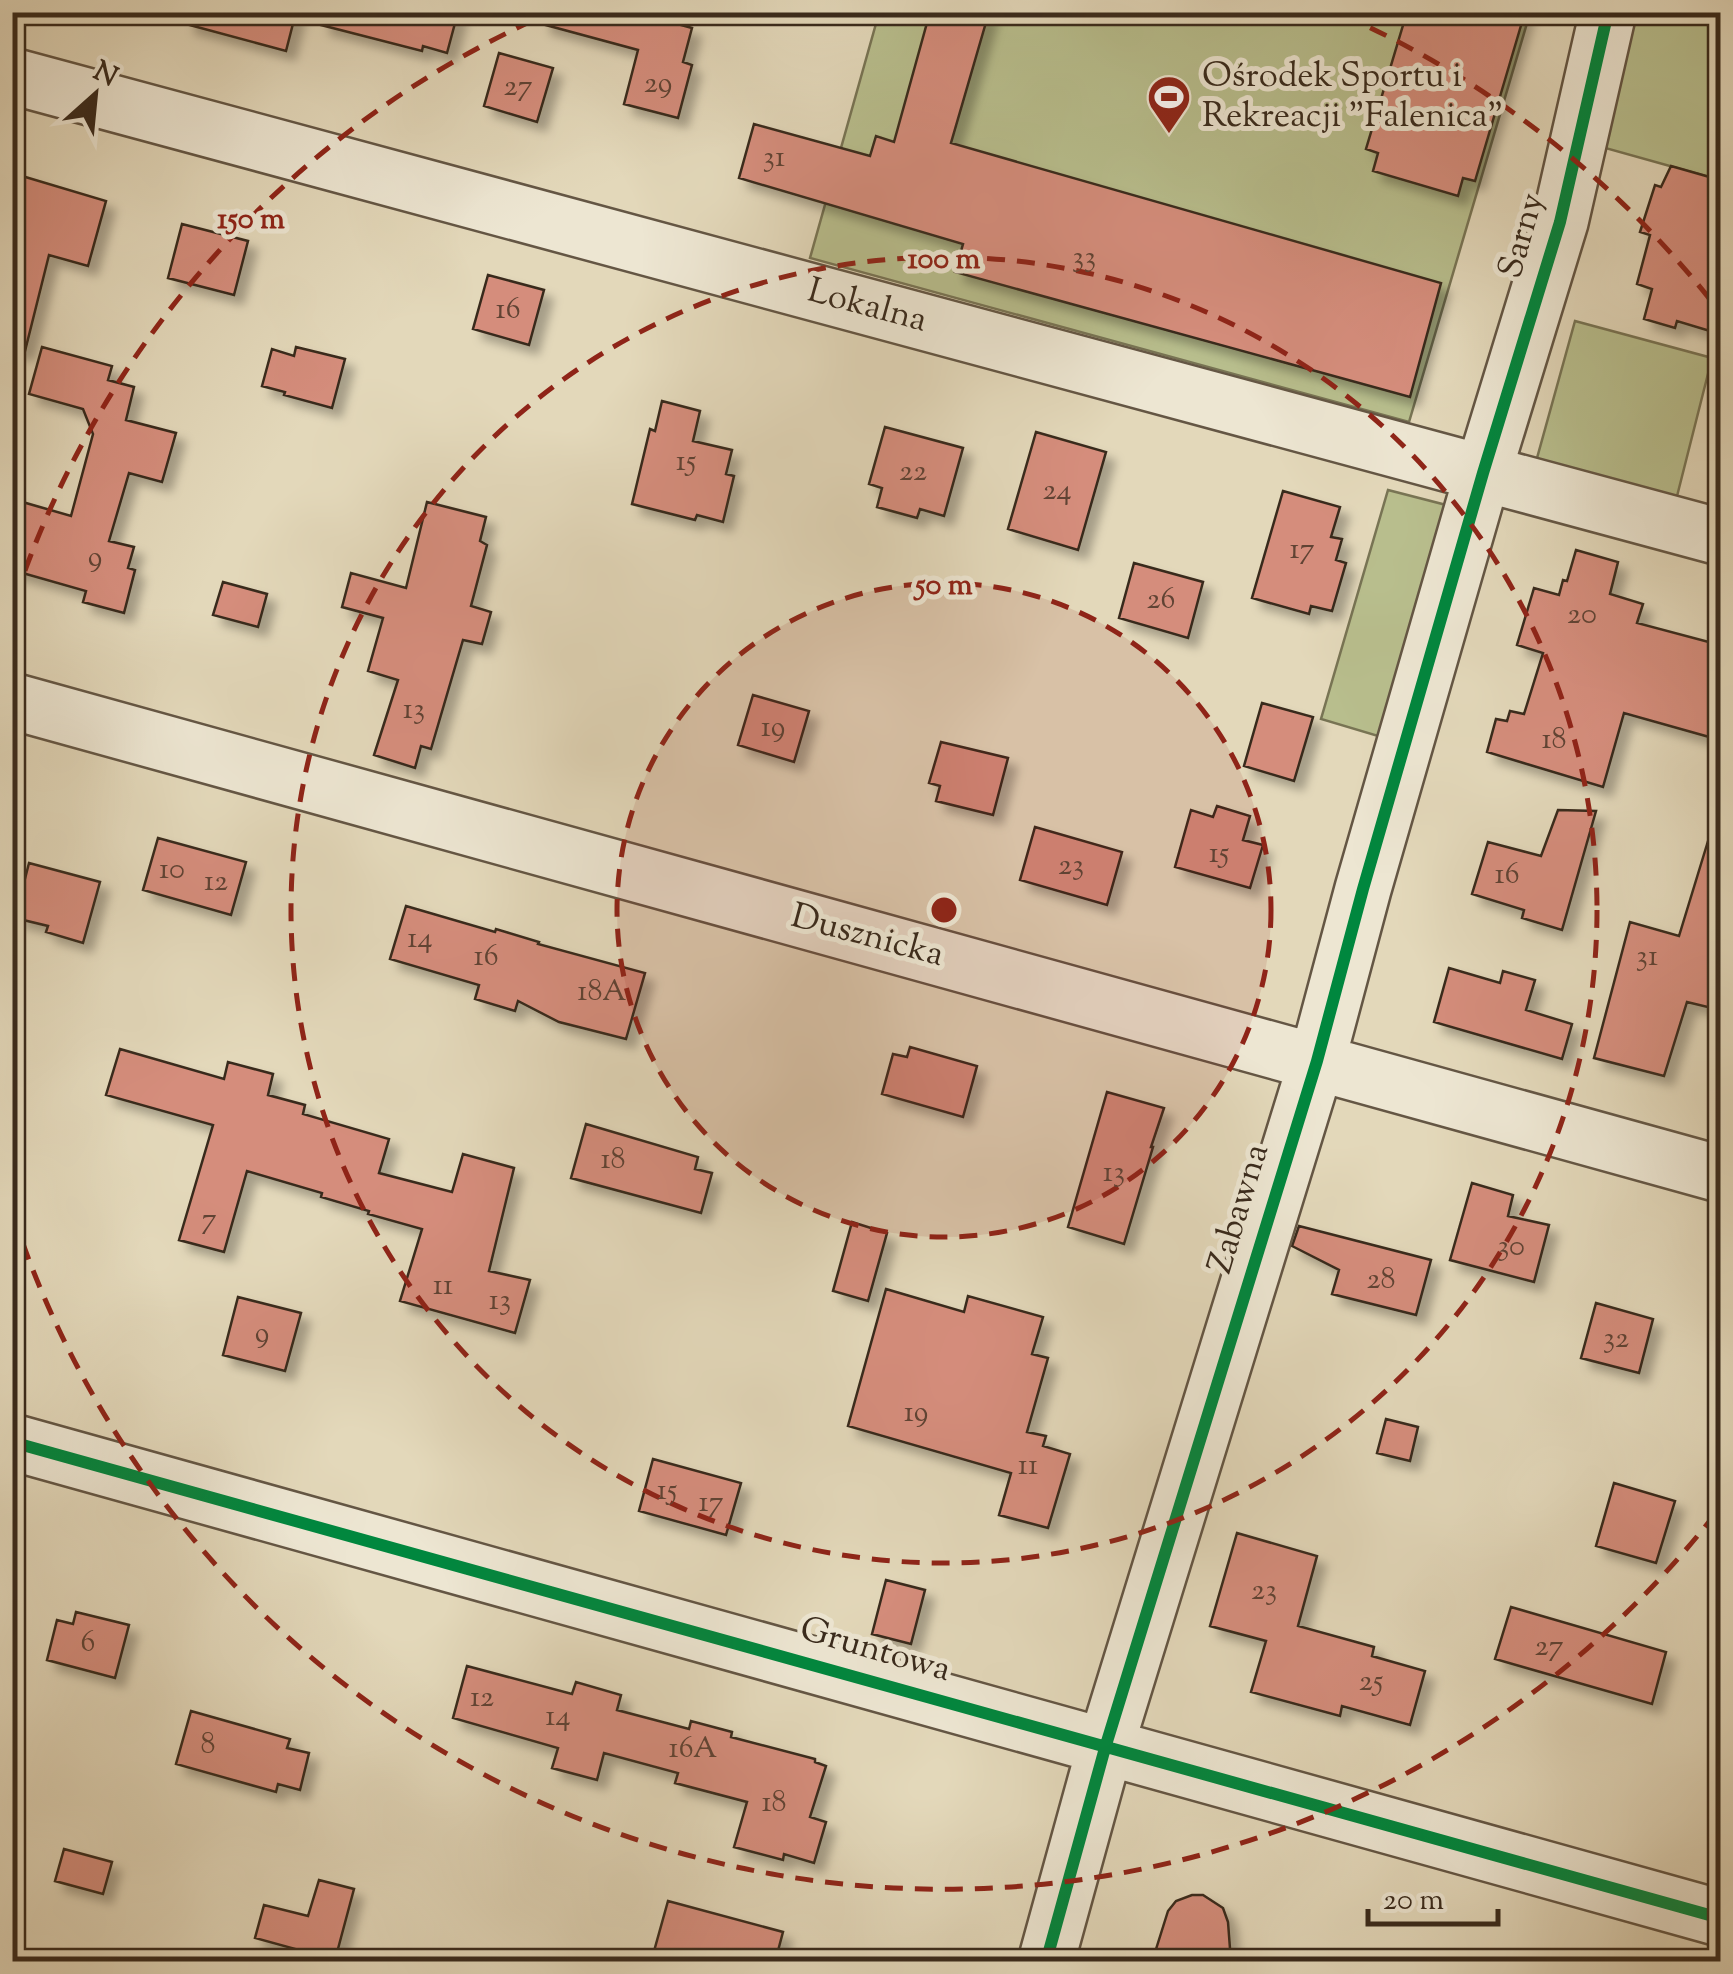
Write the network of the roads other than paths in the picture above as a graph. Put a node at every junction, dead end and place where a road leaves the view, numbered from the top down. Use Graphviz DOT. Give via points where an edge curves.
graph roads {
  1 [pos="1608,12"];
  2 [pos="12,76"];
  3 [pos="1483,473"];
  4 [pos="1720,537"];
  5 [pos="12,701"];
  6 [pos="1317,1061"];
  7 [pos="1720,1174"];
  8 [pos="12,1442"];
  9 [pos="1104,1748"];
  10 [pos="1720,1918"];
  11 [pos="1046,1962"];
  1 -- 3 [label="street, Sarny" via="1560,222"];
  2 -- 3 [label="street, Lokalna"];
  3 -- 4 [label="street, Lokalna"];
  3 -- 6 [label="street, Zabawna"];
  5 -- 6 [label="street, Dusznicka"];
  6 -- 7 [label="street, Dusznicka"];
  6 -- 9 [label="street, Zabawna"];
  8 -- 9 [label="street, Gruntowa"];
  9 -- 10 [label="street, Gruntowa"];
  9 -- 11 [label="street, Zabawna"];
}
